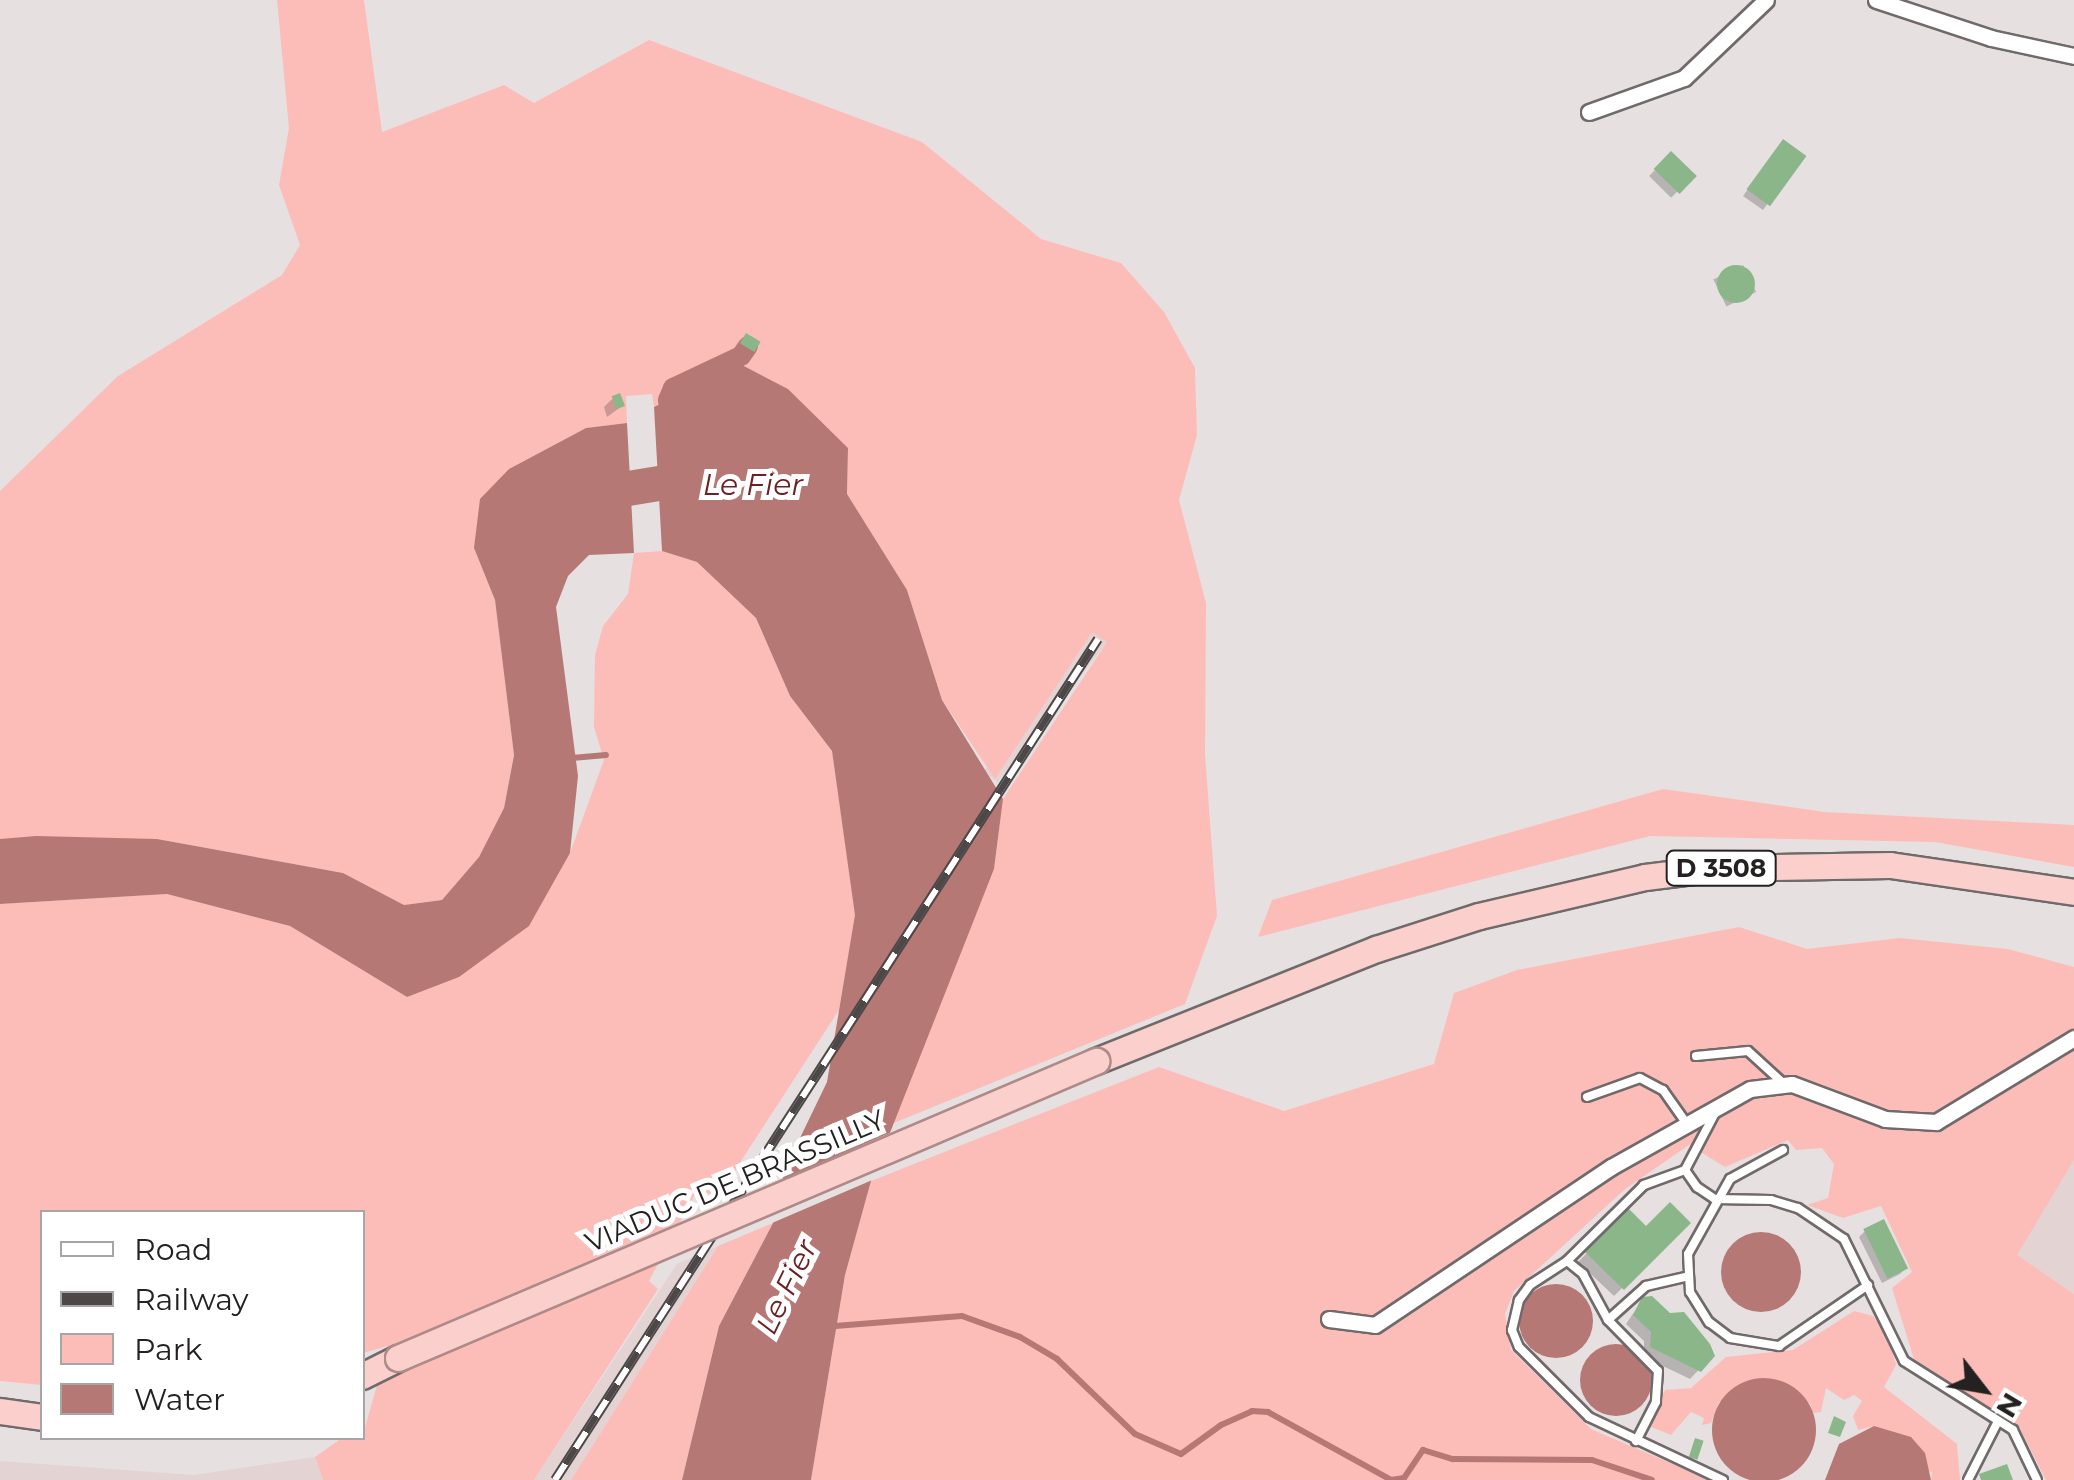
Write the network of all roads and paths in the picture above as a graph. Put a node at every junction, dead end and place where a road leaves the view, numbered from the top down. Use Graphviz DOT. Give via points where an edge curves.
graph roads {
  1 [pos="1766,0"];
  2 [pos="1876,0"];
  3 [pos="2074,56"];
  4 [pos="1590,112"];
  5 [pos="2074,892"];
  6 [pos="2074,1038"];
  7 [pos="1696,1056"];
  8 [pos="1783,1083"];
  9 [pos="1587,1097"];
  10 [pos="1719,1106"];
  11 [pos="1688,1124"];
  12 [pos="1783,1150"];
  13 [pos="1686,1170"];
  14 [pos="1715,1198"];
  15 [pos="1567,1261"];
  16 [pos="1690,1276"];
  17 [pos="1868,1285"];
  18 [pos="1329,1319"];
  19 [pos="1608,1320"];
  20 [pos="398,1358"];
  21 [pos="365,1366"];
  22 [pos="365,1374"];
  23 [pos="0,1396"];
  24 [pos="0,1411"];
  25 [pos="37,1412"];
  26 [pos="1998,1422"];
  27 [pos="0,1423"];
  28 [pos="1636,1441"];
  29 [pos="1723,1480"];
  30 [pos="1968,1480"];
  31 [pos="2037,1480"];
  1 -- 4 [label="street" via="1684,78"];
  2 -- 3 [label="street"];
  5 -- 20 [label="highway, VIADUC DE BRASSILLY / D 3508, bridge" via="1890,865 1736,867 1645,878 1479,916 1376,949 1096,1060"];
  6 -- 8 [label="street" via="1936,1122 1885,1120"];
  7 -- 8 [label="lane" via="1748,1052"];
  8 -- 10 [label="street" via="1750,1089"];
  9 -- 11 [label="lane" via="1640,1078 1663,1090"];
  10 -- 11 [label="street"];
  10 -- 13 [label="lane"];
  11 -- 18 [label="street" via="1611,1167 1375,1325"];
  12 -- 14 [label="lane" via="1730,1180"];
  13 -- 14 [label="lane"];
  13 -- 15 [label="lane" via="1644,1185"];
  14 -- 16 [label="lane" via="1688,1254"];
  14 -- 17 [label="lane" via="1798,1208 1844,1239"];
  15 -- 19 [label="lane" via="1583,1274"];
  15 -- 28 [label="lane" via="1518,1300 1512,1330 1520,1347 1589,1417"];
  16 -- 17 [label="lane" via="1690,1292 1709,1322 1754,1346 1799,1337"];
  16 -- 19 [label="lane" via="1646,1286"];
  17 -- 26 [label="lane" via="1904,1361"];
  19 -- 28 [label="lane" via="1658,1372 1656,1402"];
  20 -- 21 [label="highway, D 3508"];
  20 -- 22 [label="highway, D 3508"];
  23 -- 25 [label="highway"];
  24 -- 25 [label="highway"];
  25 -- 27 [label="highway"];
  26 -- 30 [label="lane"];
  26 -- 31 [label="lane" via="2021,1440"];
  28 -- 29 [label="lane"];
}
